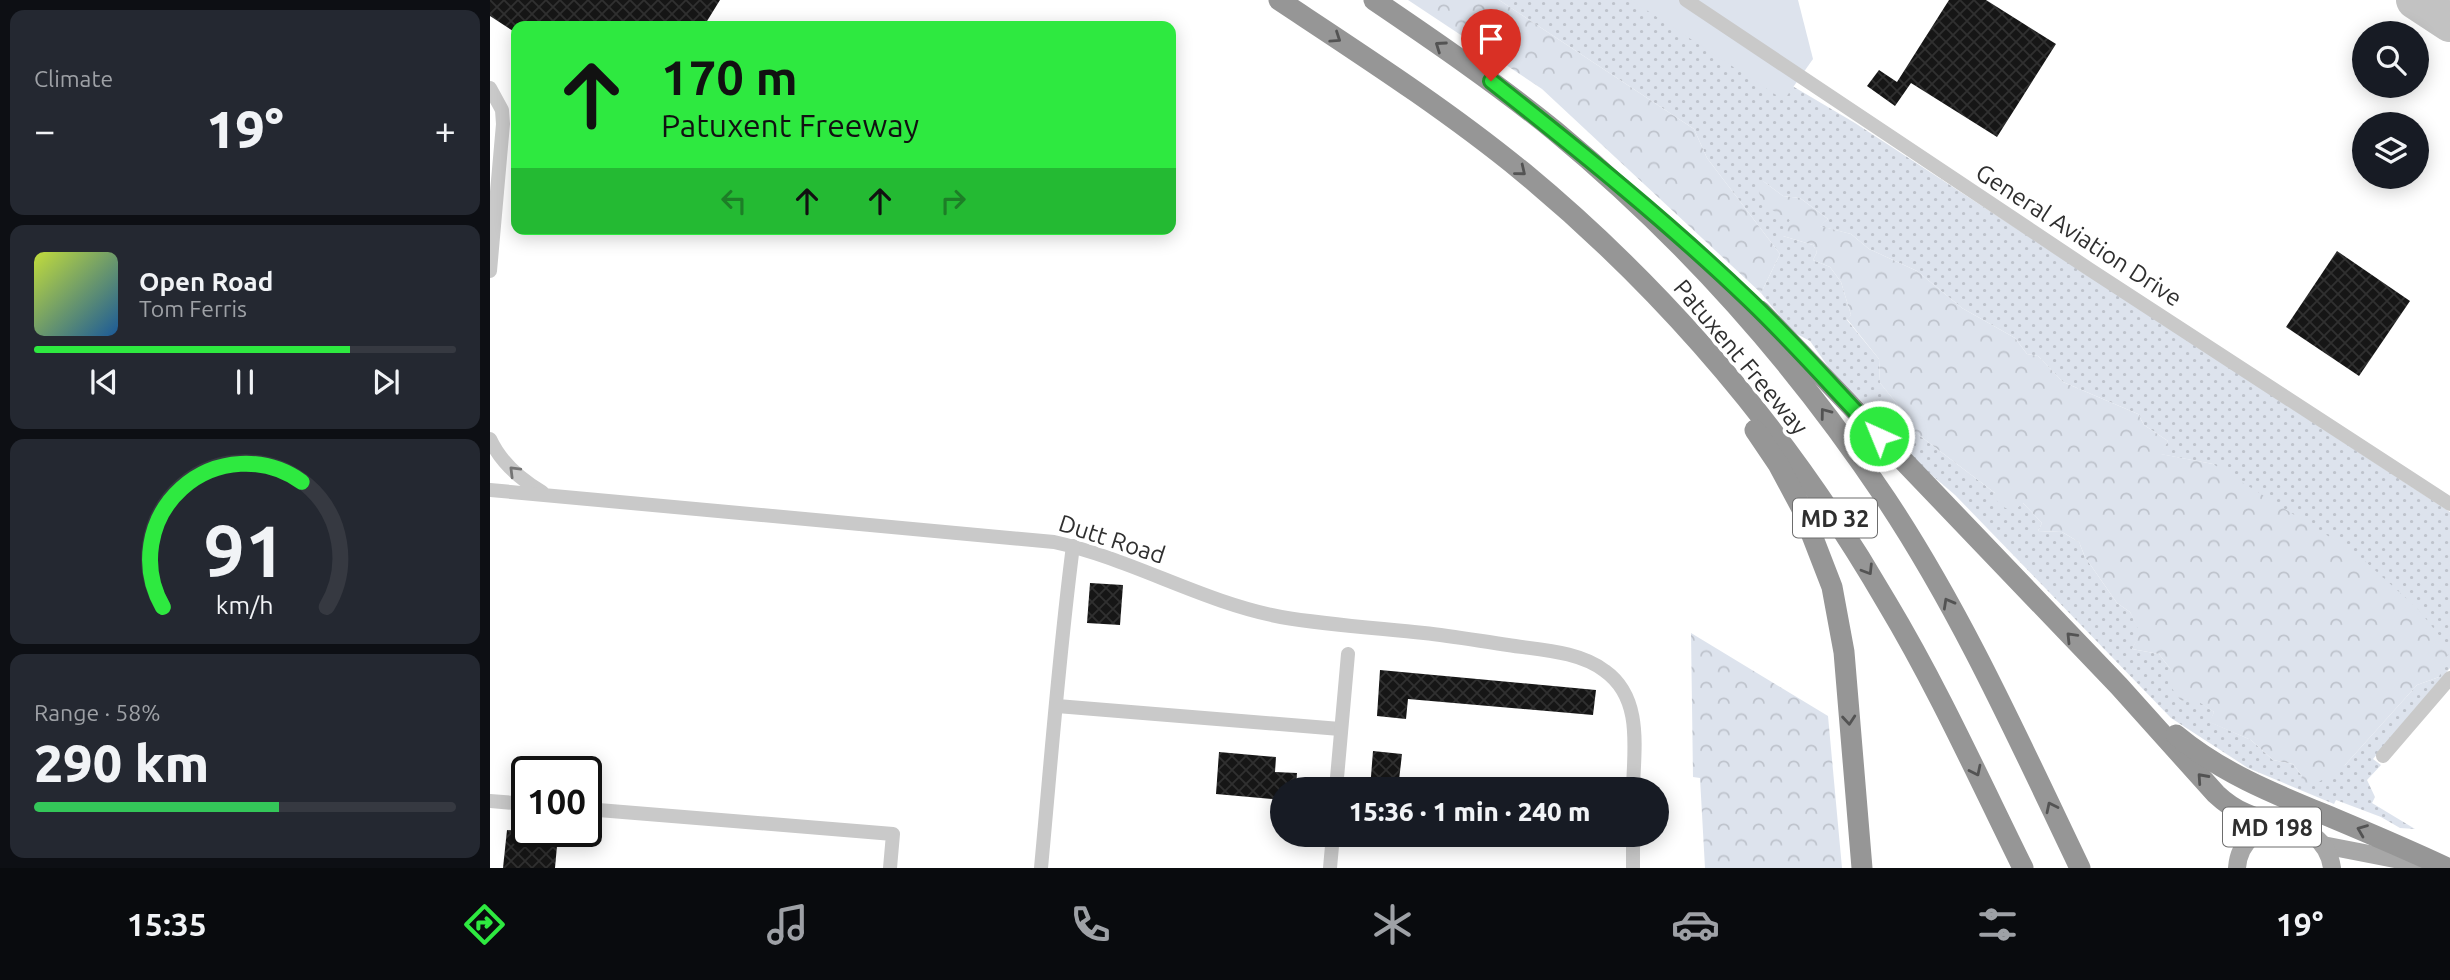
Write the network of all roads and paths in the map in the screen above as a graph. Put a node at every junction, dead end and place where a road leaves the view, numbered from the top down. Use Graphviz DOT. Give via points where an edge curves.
graph roads {
  1 [pos="1279,0"];
  2 [pos="1374,0"];
  3 [pos="1686,0"];
  4 [pos="490,88"];
  5 [pos="510,125"];
  6 [pos="1610,178"];
  7 [pos="493,195"];
  8 [pos="1575,218"];
  9 [pos="490,271"];
  10 [pos="490,439"];
  11 [pos="490,489"];
  12 [pos="547,495"];
  13 [pos="2450,504"];
  14 [pos="1073,547"];
  15 [pos="1348,654"];
  16 [pos="2448,683"];
  17 [pos="2119,686"];
  18 [pos="1057,706"];
  19 [pos="1340,729"];
  20 [pos="2383,756"];
  21 [pos="1337,777"];
  22 [pos="1633,777"];
  23 [pos="490,802"];
  24 [pos="511,803"];
  25 [pos="602,810"];
  26 [pos="2279,825"];
  27 [pos="2323,845"];
  28 [pos="1332,847"];
  29 [pos="1633,847"];
  30 [pos="890,868"];
  31 [pos="1041,868"];
  32 [pos="1330,868"];
  33 [pos="1633,868"];
  34 [pos="1862,868"];
  35 [pos="2023,868"];
  36 [pos="2080,868"];
  37 [pos="2237,868"];
  38 [pos="2332,868"];
  39 [pos="2439,868"];
  40 [pos="2447,868"];
  1 -- 8 [label="highway, Patuxent Freeway / MD 32, one-way" via="1462,125"];
  6 -- 2 [label="highway, Patuxent Freeway / MD 32, one-way" via="1491,81"];
  3 -- 13 [label="street, General Aviation Drive"];
  4 -- 5 [label="street"];
  5 -- 7 [label="street"];
  17 -- 6 [label="highway, one-way" via="1752,303"];
  36 -- 6 [label="highway, Patuxent Freeway / MD 32, one-way" via="1985,671 1887,500 1795,373 1743,311"];
  7 -- 9 [label="street"];
  8 -- 34 [label="highway, one-way" via="1748,419 1801,507 1832,587 1844,652"];
  8 -- 35 [label="highway, Patuxent Freeway / MD 32, one-way" via="1704,346 1800,468 1888,603"];
  12 -- 10 [label="street, one-way" via="521,479"];
  11 -- 12 [label="street, Dutt Road"];
  12 -- 14 [label="street, Dutt Road" via="992,535"];
  14 -- 18 [label="street"];
  14 -- 22 [label="street, Dutt Road" via="1212,598 1280,617 1425,633 1583,659 1606,671 1626,694 1634,725"];
  15 -- 19 [label="street"];
  16 -- 20 [label="street"];
  26 -- 17 [label="highway, one-way" via="2231,808"];
  40 -- 17 [label="highway, one-way" via="2227,771 2192,748"];
  18 -- 19 [label="street"];
  18 -- 31 [label="street"];
  19 -- 21 [label="street"];
  23 -- 24 [label="street"];
  25 -- 30 [label="street" via="892,834"];
  26 -- 27 [label="main road, MD 198" via="2297,827"];
  26 -- 37 [label="main road, MD 198" via="2260,831 2247,842"];
  27 -- 38 [label="main road"];
  27 -- 39 [label="main road, MD 198"];
  28 -- 32 [label="street"];
  29 -- 33 [label="street"];
}
